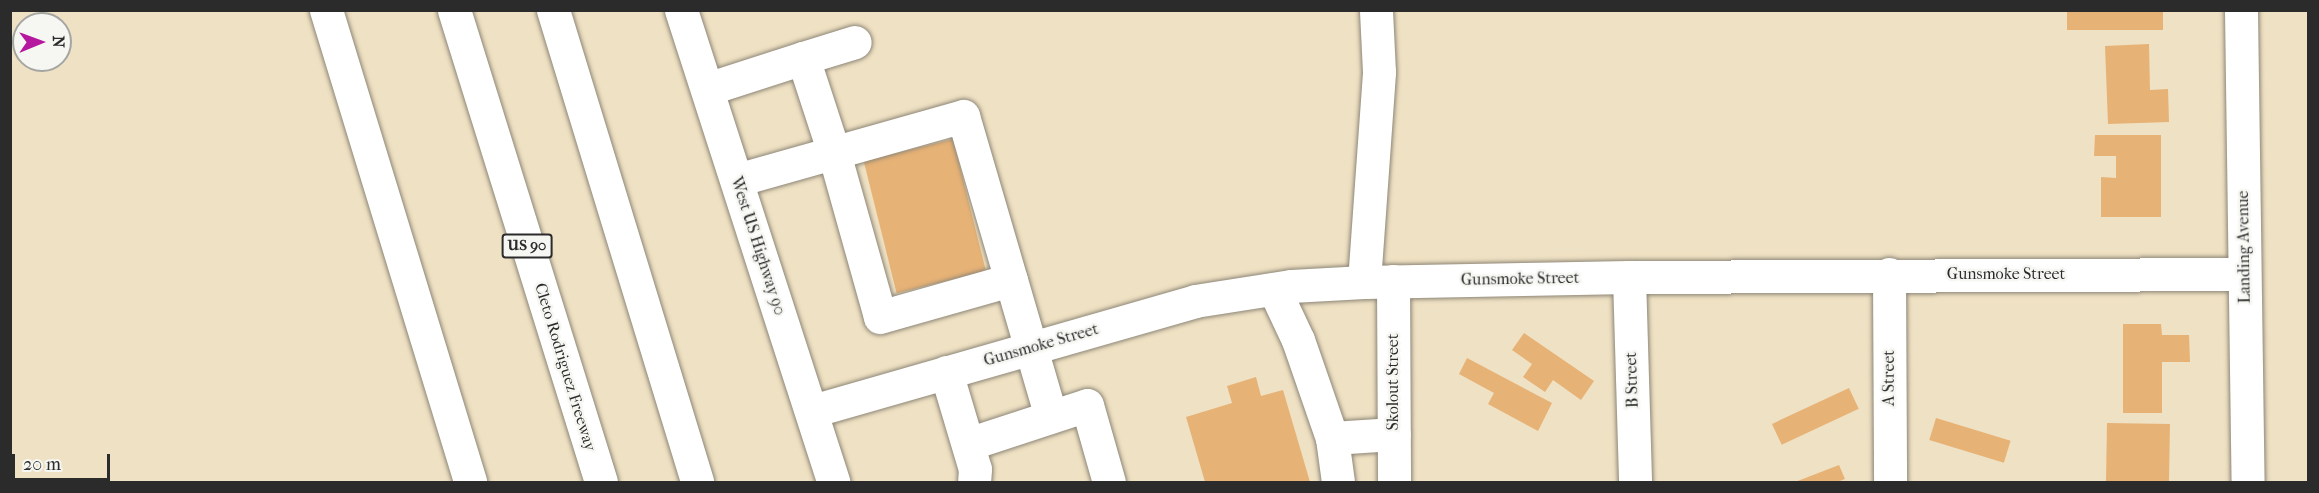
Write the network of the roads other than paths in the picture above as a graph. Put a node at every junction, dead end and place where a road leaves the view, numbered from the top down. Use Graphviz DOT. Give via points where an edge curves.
graph roads {
  1 [pos="327,10"];
  2 [pos="454,10"];
  3 [pos="553,10"];
  4 [pos="681,10"];
  5 [pos="1376,10"];
  6 [pos="2241,10"];
  7 [pos="855,42"];
  8 [pos="803,58"];
  9 [pos="707,89"];
  10 [pos="834,153"];
  11 [pos="736,180"];
  12 [pos="1889,274"];
  13 [pos="2244,274"];
  14 [pos="1629,277"];
  15 [pos="1011,280"];
  16 [pos="1379,282"];
  17 [pos="1274,289"];
  18 [pos="1030,348"];
  19 [pos="946,372"];
  20 [pos="812,411"];
  21 [pos="1051,416"];
  22 [pos="1394,434"];
  23 [pos="1332,438"];
  24 [pos="968,444"];
  25 [pos="470,483"];
  26 [pos="601,483"];
  27 [pos="697,483"];
  28 [pos="833,483"];
  29 [pos="974,483"];
  30 [pos="1109,483"];
  31 [pos="1338,483"];
  32 [pos="1394,483"];
  33 [pos="1635,483"];
  34 [pos="1890,483"];
  35 [pos="2248,483"];
  1 -- 25 [label="main road"];
  2 -- 26 [label="main road, Cleto Rodriguez Freeway / US 90"];
  3 -- 27 [label="main road"];
  4 -- 9 [label="main road, West US Highway 90"];
  5 -- 16 [label="main road, Skolout Street"];
  6 -- 13 [label="main road, Landing Avenue"];
  7 -- 8 [label="main road"];
  8 -- 9 [label="main road"];
  8 -- 10 [label="main road"];
  9 -- 11 [label="main road, West US Highway 90"];
  10 -- 11 [label="main road"];
  10 -- 15 [label="main road" via="963,116"];
  10 -- 15 [label="main road" via="880,317"];
  11 -- 20 [label="main road, West US Highway 90"];
  12 -- 13 [label="main road, Gunsmoke Street"];
  12 -- 14 [label="main road, Gunsmoke Street"];
  12 -- 34 [label="main road, A Street"];
  13 -- 35 [label="main road, Landing Avenue"];
  14 -- 16 [label="main road, Gunsmoke Street"];
  14 -- 33 [label="main road, B Street"];
  15 -- 18 [label="main road"];
  16 -- 17 [label="main road, Gunsmoke Street"];
  16 -- 22 [label="main road, Skolout Street"];
  17 -- 18 [label="main road, Gunsmoke Street" via="1195,301"];
  17 -- 23 [label="main road" via="1298,340"];
  18 -- 19 [label="main road, Gunsmoke Street"];
  18 -- 21 [label="main road"];
  19 -- 20 [label="main road, Gunsmoke Street"];
  19 -- 24 [label="main road"];
  20 -- 28 [label="main road, West US Highway 90"];
  21 -- 24 [label="main road"];
  21 -- 30 [label="main road" via="1087,405"];
  22 -- 23 [label="main road"];
  22 -- 32 [label="main road, Skolout Street"];
  23 -- 31 [label="main road"];
  24 -- 29 [label="main road" via="975,469"];
}
